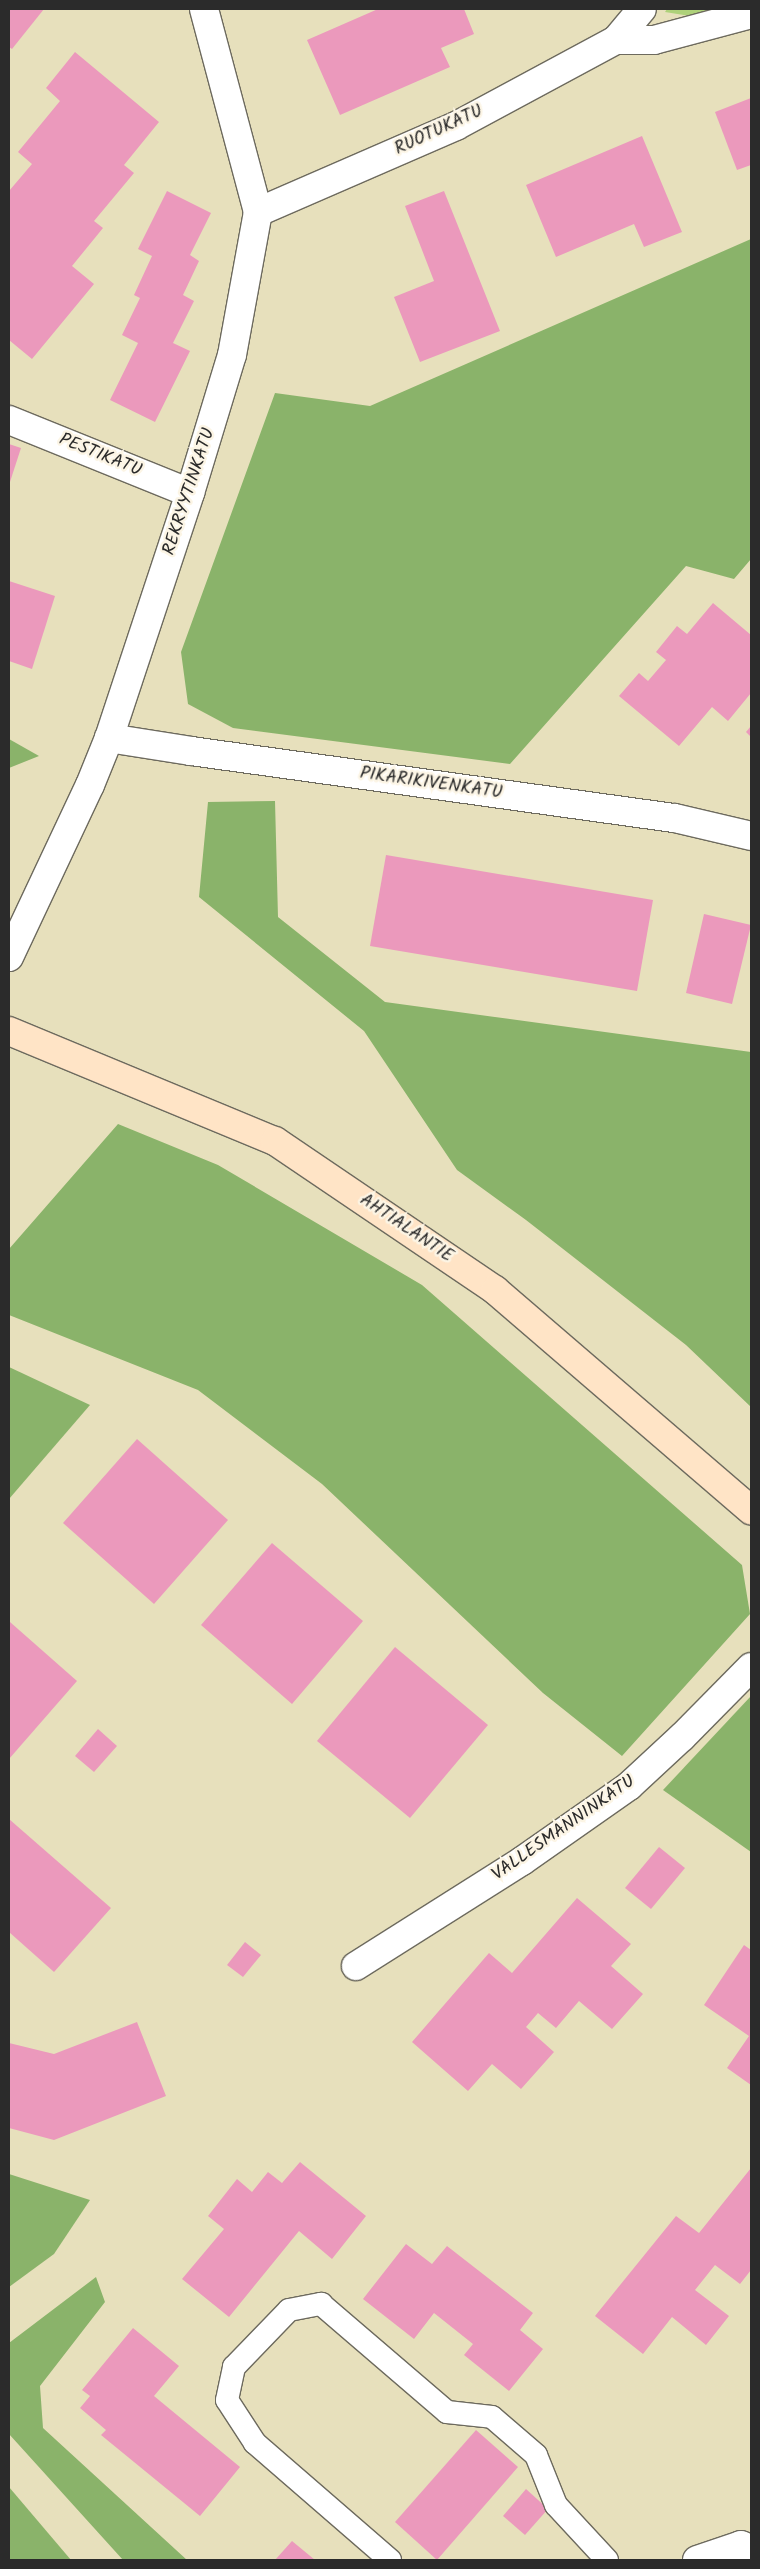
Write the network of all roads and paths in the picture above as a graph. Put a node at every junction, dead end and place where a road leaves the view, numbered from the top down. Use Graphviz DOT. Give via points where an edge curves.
graph roads {
  1 [pos="204,9"];
  2 [pos="642,9"];
  3 [pos="751,14"];
  4 [pos="616,40"];
  5 [pos="258,212"];
  6 [pos="9,420"];
  7 [pos="190,493"];
  8 [pos="109,738"];
  9 [pos="751,836"];
  10 [pos="9,957"];
  11 [pos="9,1031"];
  12 [pos="751,1510"];
  13 [pos="751,1667"];
  14 [pos="356,1966"];
  15 [pos="751,2549"];
  16 [pos="390,2560"];
  17 [pos="607,2560"];
  18 [pos="697,2560"];
  1 -- 5 [label="street, REKRYYTINKATU"];
  2 -- 4 [label="street, RUOTUKATU"];
  3 -- 4 [label="street, RUOTUKATU" via="654,40"];
  4 -- 5 [label="street, RUOTUKATU" via="456,126"];
  5 -- 7 [label="street, REKRYYTINKATU" via="232,355"];
  6 -- 7 [label="street, PESTIKATU"];
  7 -- 8 [label="street, REKRYYTINKATU"];
  8 -- 9 [label="street, PIKARIKIVENKATU" via="675,818"];
  8 -- 10 [label="street, REKRYYTINKATU"];
  11 -- 12 [label="main road, AHTIALANTIE" via="275,1141 495,1290"];
  13 -- 14 [label="street, VALLESMANNINKATU" via="629,1786 522,1861"];
  15 -- 18 [label="street" via="741,2545"];
  16 -- 17 [label="lane" via="255,2443 227,2400 234,2366 289,2310 321,2304 447,2412 492,2417 536,2456 556,2505"];
}
